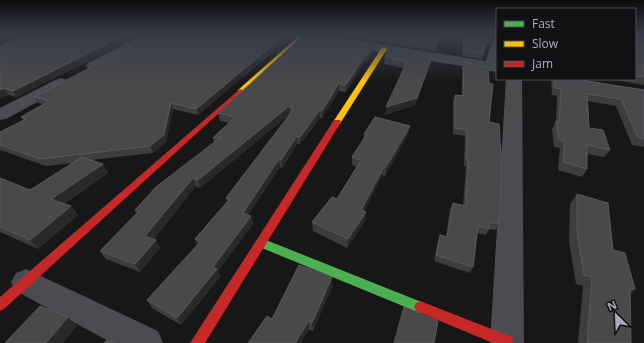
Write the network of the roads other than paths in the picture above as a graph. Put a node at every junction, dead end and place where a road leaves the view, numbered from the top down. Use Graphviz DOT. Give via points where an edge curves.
graph roads {
  1 [pos="122,51"];
  2 [pos="284,51"];
  3 [pos="383,51"];
  4 [pos="396,51"];
  5 [pos="496,52"];
  6 [pos="494,67"];
  7 [pos="514,80"];
  8 [pos="0,115"];
  9 [pos="261,243"];
  10 [pos="26,282"];
  11 [pos="0,305"];
  12 [pos="146,343"];
  13 [pos="197,343"];
  14 [pos="507,343"];
  1 -- 8 [label="street"];
  2 -- 10 [label="street"];
  3 -- 9 [label="street"];
  4 -- 6 [label="street"];
  5 -- 6 [label="street"];
  7 -- 14 [label="street"];
  9 -- 13 [label="street"];
  9 -- 14 [label="street"];
  10 -- 11 [label="street"];
  10 -- 12 [label="street"];
}
